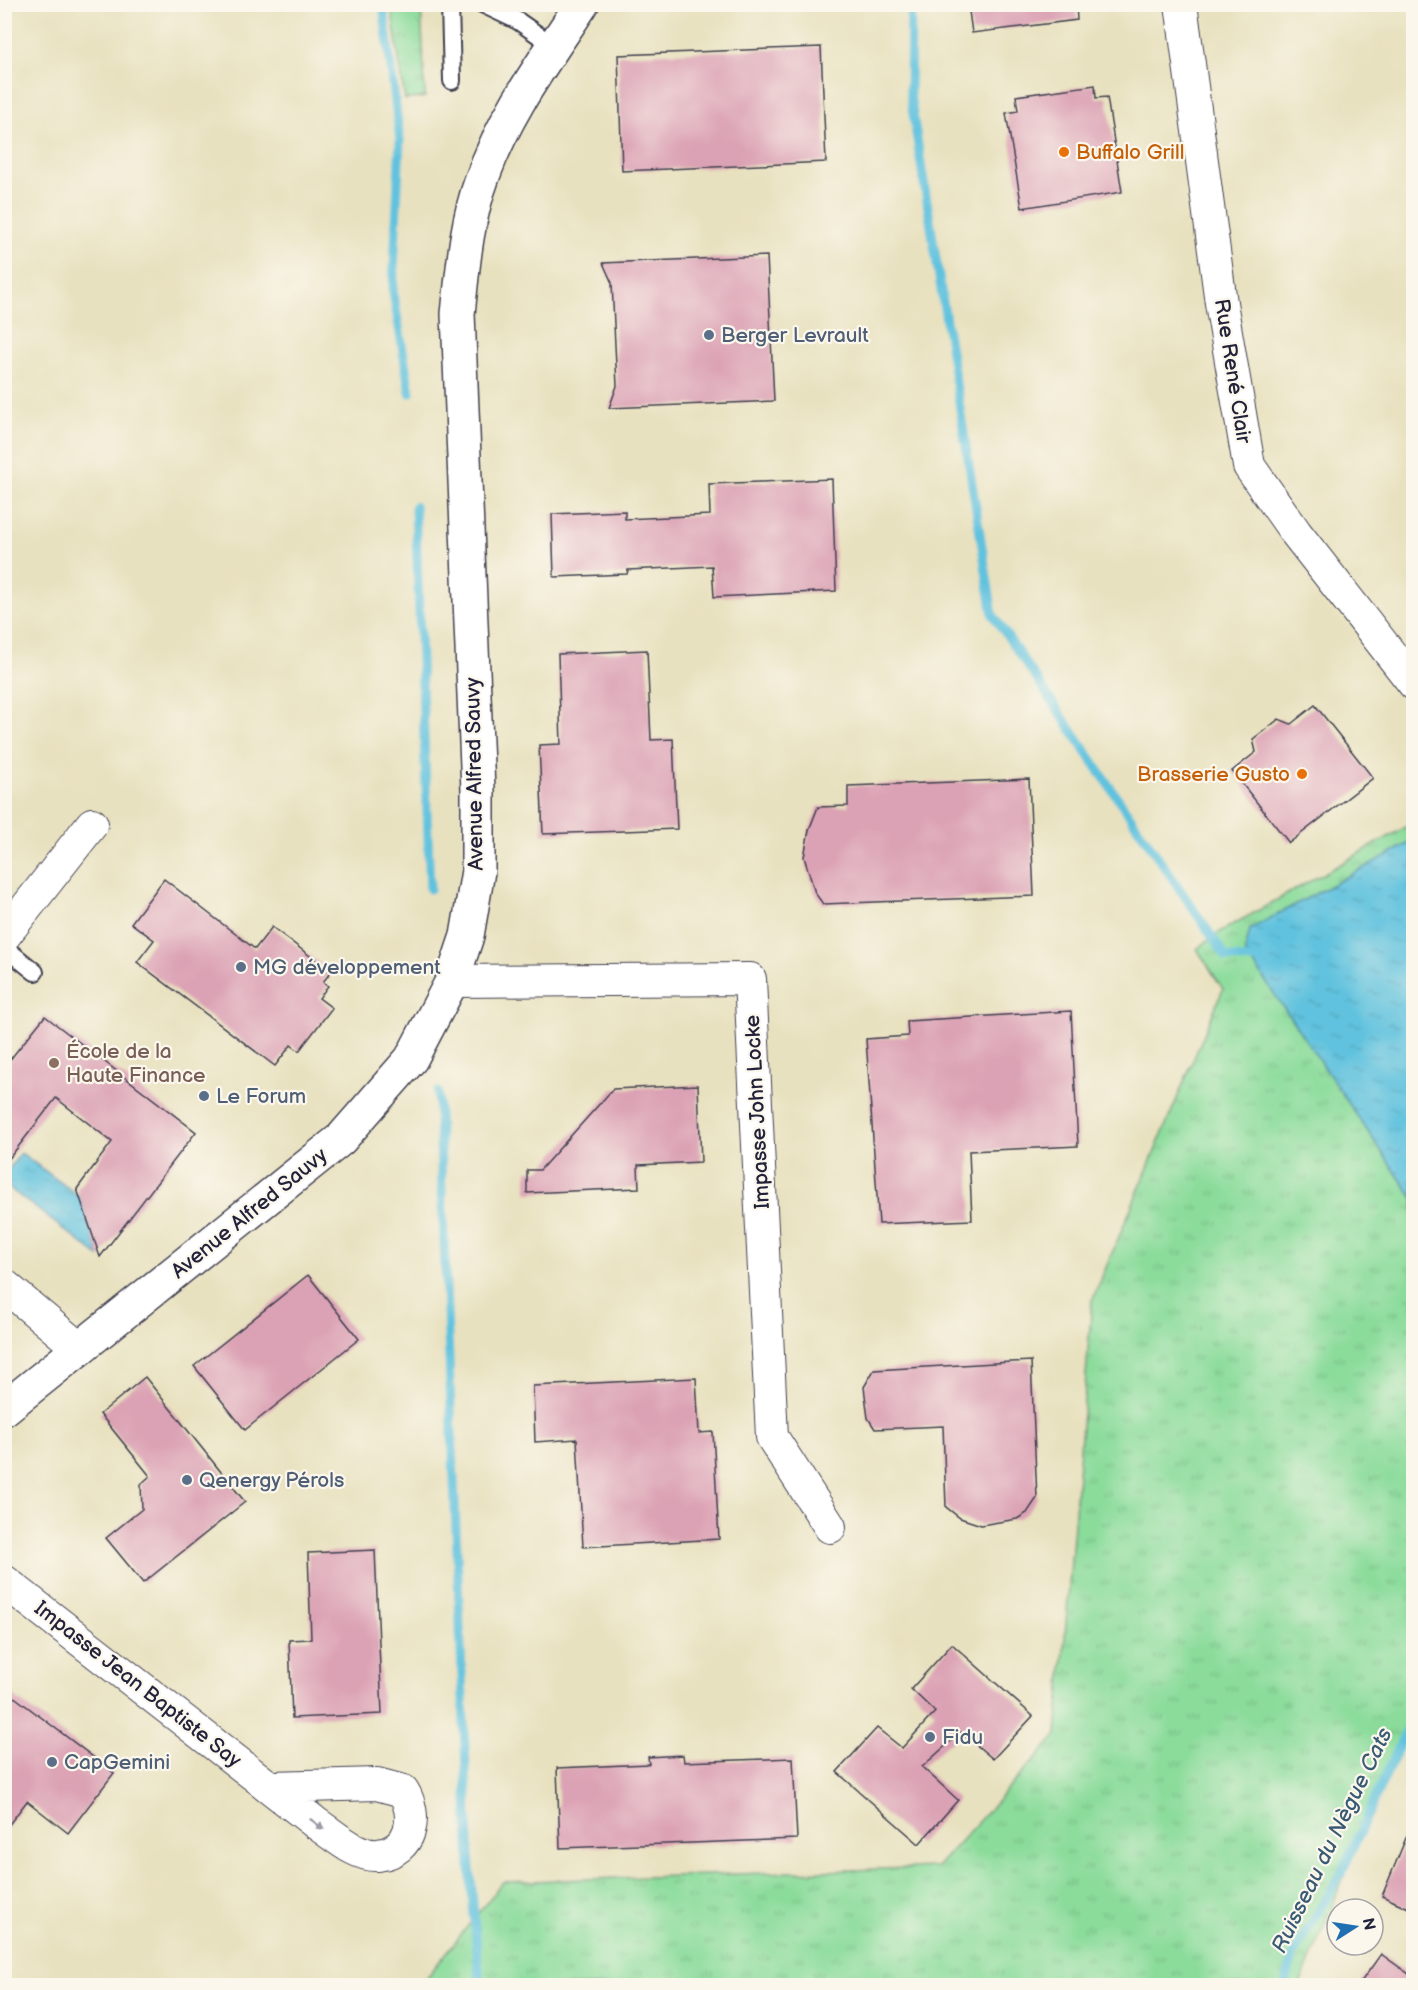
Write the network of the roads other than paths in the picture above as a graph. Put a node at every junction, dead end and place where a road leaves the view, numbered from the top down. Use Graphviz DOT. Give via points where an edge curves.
graph roads {
  1 [pos="450,4"];
  2 [pos="482,4"];
  3 [pos="582,4"];
  4 [pos="1181,4"];
  5 [pos="554,46"];
  6 [pos="452,81"];
  7 [pos="1413,684"];
  8 [pos="92,824"];
  9 [pos="4,936"];
  10 [pos="4,947"];
  11 [pos="35,972"];
  12 [pos="452,981"];
  13 [pos="4,1285"];
  14 [pos="80,1349"];
  15 [pos="4,1410"];
  16 [pos="830,1527"];
  17 [pos="4,1581"];
  18 [pos="271,1787"];
  1 -- 6 [label="lane"];
  2 -- 5 [label="lane" via="518,21"];
  3 -- 5 [label="street, Avenue Alfred Sauvy"];
  4 -- 7 [label="street, Rue René Clair" via="1221,303 1249,466"];
  5 -- 12 [label="street, Avenue Alfred Sauvy" via="516,105 482,179 469,226 458,314 478,778 478,870 466,936"];
  8 -- 9 [label="street"];
  10 -- 11 [label="lane"];
  12 -- 14 [label="street, Avenue Alfred Sauvy" via="411,1059 341,1139"];
  12 -- 16 [label="street, Impasse John Locke" via="750,979 772,1437"];
  13 -- 14 [label="street"];
  14 -- 15 [label="street, Avenue Alfred Sauvy"];
  17 -- 18 [label="street, Impasse Jean Baptiste Say"];
}
